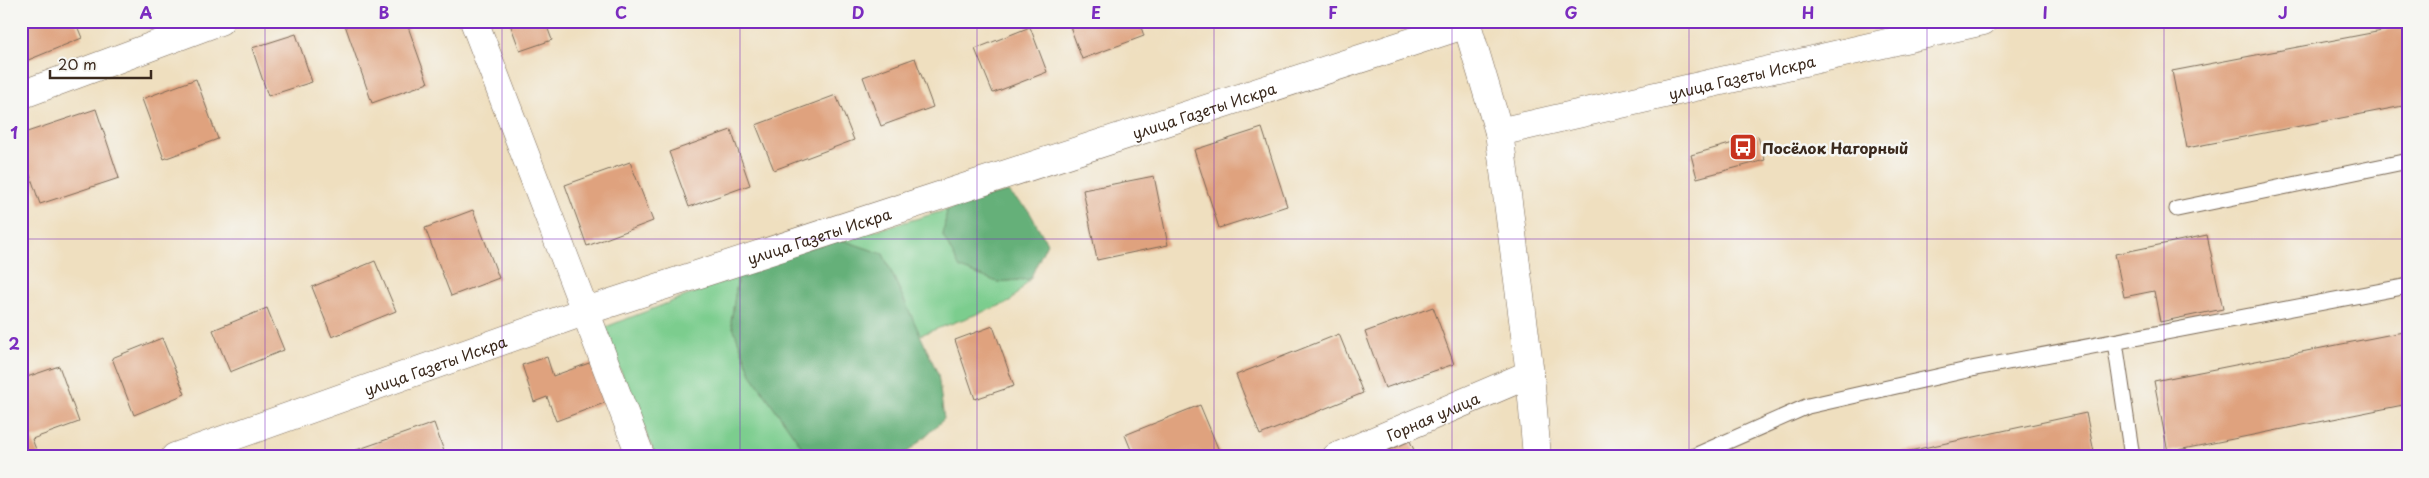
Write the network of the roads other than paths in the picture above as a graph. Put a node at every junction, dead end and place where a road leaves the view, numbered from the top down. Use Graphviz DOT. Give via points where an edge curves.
graph roads {
  1 [pos="220,21"];
  2 [pos="474,21"];
  3 [pos="1983,21"];
  4 [pos="1467,22"];
  5 [pos="21,95"];
  6 [pos="1499,132"];
  7 [pos="2408,161"];
  8 [pos="2177,209"];
  9 [pos="2408,286"];
  10 [pos="586,311"];
  11 [pos="2115,342"];
  12 [pos="1530,374"];
  13 [pos="175,457"];
  14 [pos="641,457"];
  15 [pos="1336,457"];
  16 [pos="1536,457"];
  17 [pos="1692,457"];
  18 [pos="2132,457"];
  1 -- 5 [label="street"];
  2 -- 10 [label="street"];
  3 -- 6 [label="street, улица Газеты Искра"];
  4 -- 6 [label="street"];
  4 -- 10 [label="street, улица Газеты Искра"];
  6 -- 12 [label="street"];
  7 -- 8 [label="lane"];
  9 -- 11 [label="lane"];
  10 -- 13 [label="street, улица Газеты Искра"];
  10 -- 14 [label="street"];
  11 -- 17 [label="lane" via="1976,368 1808,406"];
  11 -- 18 [label="lane"];
  12 -- 15 [label="street, Горная улица"];
  12 -- 16 [label="street"];
}
